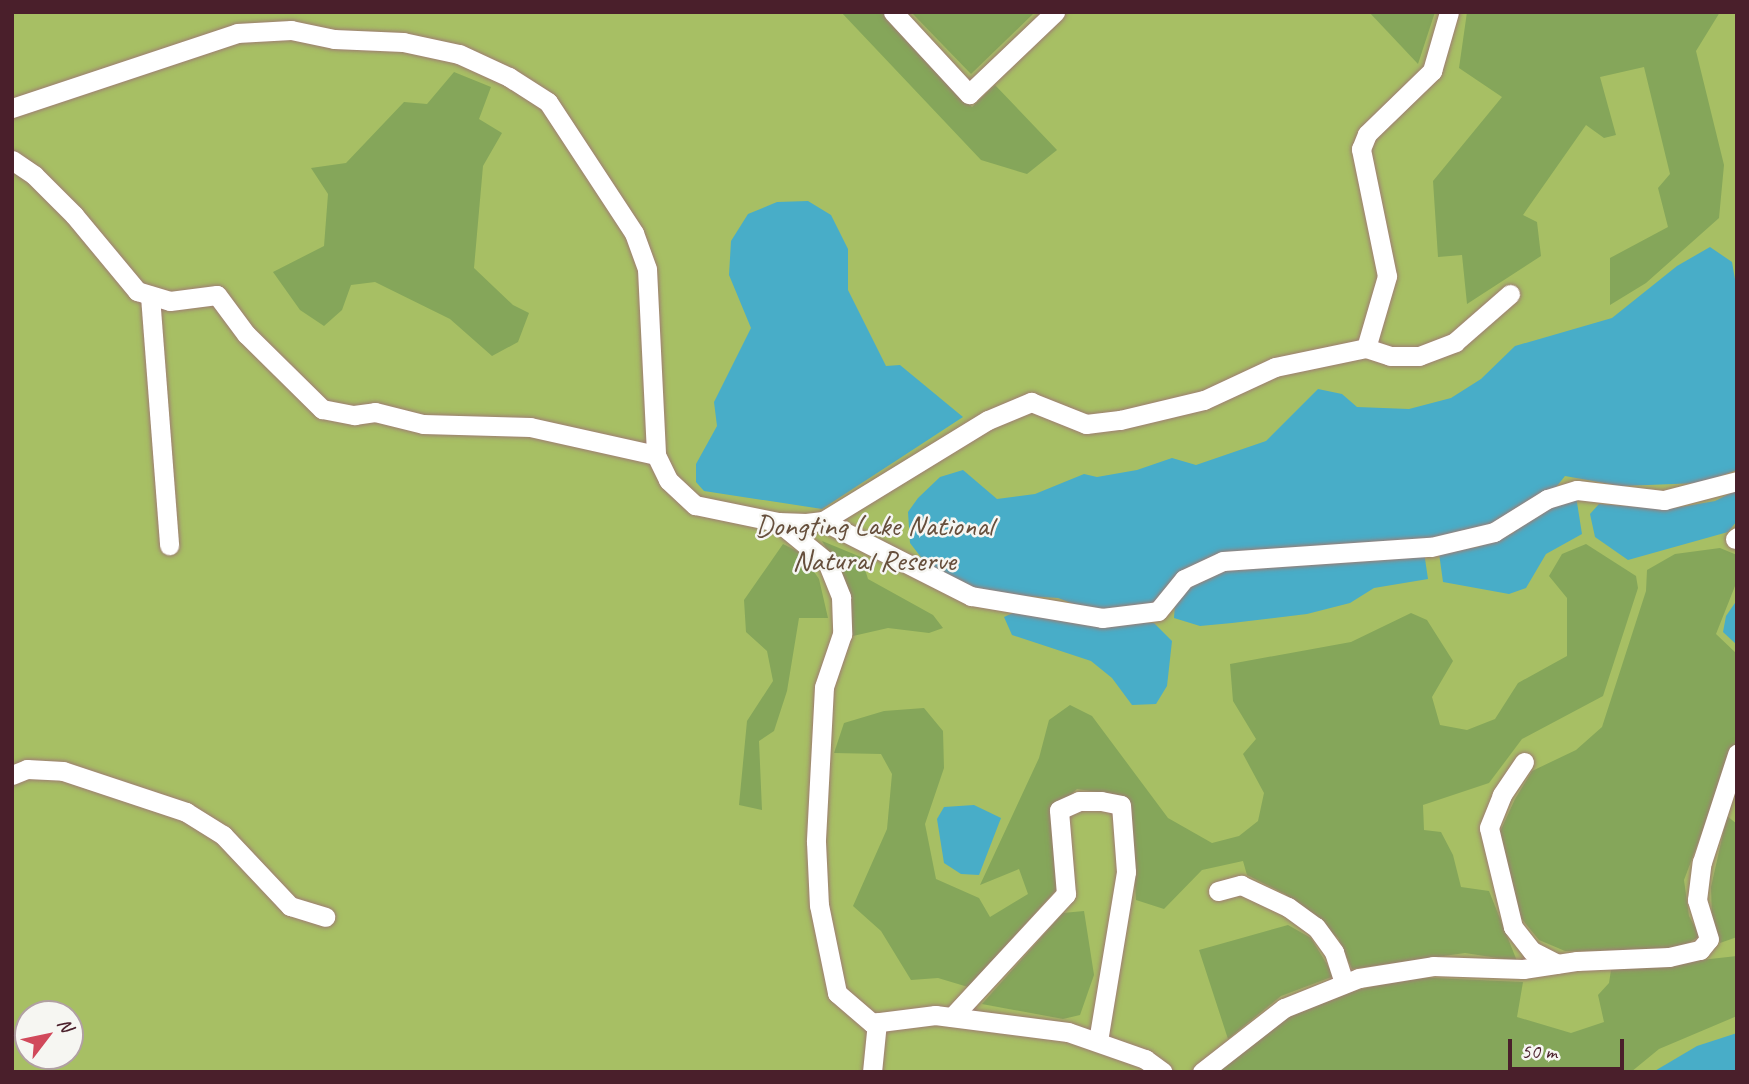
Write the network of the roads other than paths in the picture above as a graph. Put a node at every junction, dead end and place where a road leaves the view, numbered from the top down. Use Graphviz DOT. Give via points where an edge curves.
graph roads {
  1 [pos="893,12"];
  2 [pos="1055,12"];
  3 [pos="1449,12"];
  4 [pos="12,108"];
  5 [pos="12,160"];
  6 [pos="1510,294"];
  7 [pos="150,296"];
  8 [pos="1366,348"];
  9 [pos="656,455"];
  10 [pos="1737,481"];
  11 [pos="824,521"];
  12 [pos="778,522"];
  13 [pos="169,545"];
  14 [pos="1737,754"];
  15 [pos="1524,762"];
  16 [pos="12,775"];
  17 [pos="1218,891"];
  18 [pos="325,917"];
  19 [pos="1557,964"];
  20 [pos="1344,983"];
  21 [pos="952,1017"];
  22 [pos="877,1022"];
  23 [pos="1098,1042"];
  24 [pos="873,1072"];
  25 [pos="1163,1072"];
  26 [pos="1202,1072"];
  1 -- 2 [label="street" via="969,94"];
  3 -- 8 [label="street" via="1432,72 1367,134 1361,149 1387,276"];
  4 -- 9 [label="street" via="237,33 291,30 334,39 404,41 459,54 509,77 548,102 634,233 648,281"];
  5 -- 7 [label="street" via="34,174 137,291"];
  6 -- 8 [label="street" via="1455,342 1419,356 1390,356"];
  7 -- 9 [label="street" via="170,301 217,295 246,334 322,409 354,415 375,412 423,424 530,427"];
  7 -- 13 [label="street"];
  8 -- 11 [label="street" via="1275,367 1204,400 1119,420 1086,424 1031,402 988,420"];
  9 -- 12 [label="street" via="668,480 695,505"];
  10 -- 11 [label="street" via="1710,492 1664,500 1577,490 1547,499 1494,533 1431,547 1223,561 1184,579 1158,611 1102,618 971,596"];
  11 -- 12 [label="street"];
  12 -- 22 [label="street" via="827,562 841,597 842,634 824,687 818,756 819,905 837,993 851,1008"];
  14 -- 19 [label="street" via="1702,862 1697,901 1709,939 1700,950 1669,957"];
  15 -- 19 [label="street" via="1502,795 1489,828 1513,927 1532,951"];
  16 -- 18 [label="street" via="27,769 63,771 186,812 223,835 290,906"];
  17 -- 20 [label="street" via="1241,885 1288,907 1316,927 1343,970"];
  19 -- 20 [label="street" via="1523,969 1433,966"];
  20 -- 26 [label="street" via="1284,1008"];
  21 -- 22 [label="street" via="902,1016"];
  21 -- 23 [label="street" via="1068,1032"];
  21 -- 23 [label="street" via="1066,894 1059,810 1079,801 1101,801 1121,805 1126,872"];
  22 -- 24 [label="street"];
  23 -- 25 [label="street" via="1145,1059"];
}
